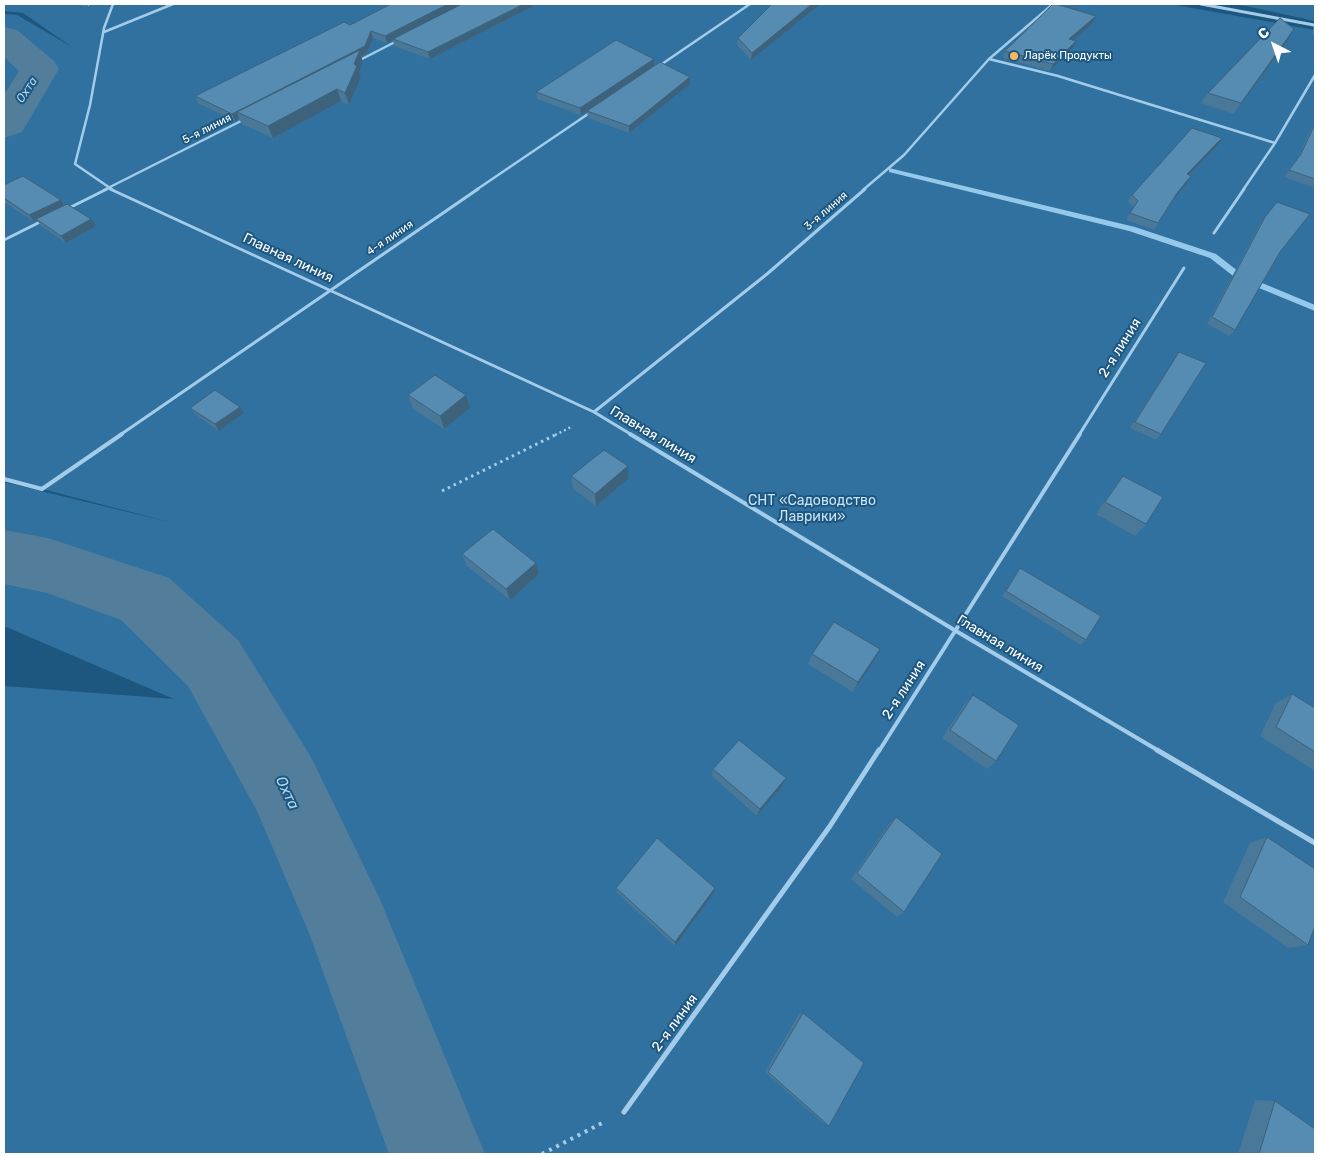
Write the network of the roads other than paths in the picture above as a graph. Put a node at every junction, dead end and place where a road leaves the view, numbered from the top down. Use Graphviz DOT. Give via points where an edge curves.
graph roads {
  1 [pos="113,4"];
  2 [pos="173,4"];
  3 [pos="750,4"];
  4 [pos="1053,4"];
  5 [pos="1201,4"];
  6 [pos="1315,26"];
  7 [pos="104,30"];
  8 [pos="1315,34"];
  9 [pos="399,40"];
  10 [pos="989,59"];
  11 [pos="355,62"];
  12 [pos="651,71"];
  13 [pos="1315,75"];
  14 [pos="593,110"];
  15 [pos="250,116"];
  16 [pos="1275,143"];
  17 [pos="110,188"];
  18 [pos="66,210"];
  19 [pos="48,218"];
  20 [pos="1214,233"];
  21 [pos="4,240"];
  22 [pos="1184,268"];
  23 [pos="329,290"];
  24 [pos="594,412"];
  25 [pos="4,479"];
  26 [pos="956,631"];
  27 [pos="1315,843"];
  28 [pos="624,1112"];
  1 -- 7 [label="lane"];
  2 -- 7 [label="lane"];
  3 -- 12 [label="lane"];
  4 -- 10 [label="lane, 3-я линия"];
  5 -- 6 [label="street"];
  6 -- 8 [label="lane"];
  7 -- 17 [label="lane, Главная линия" via="75,164"];
  9 -- 11 [label="lane"];
  10 -- 16 [label="lane" via="1058,76"];
  10 -- 24 [label="lane, 3-я линия" via="904,155 767,274"];
  13 -- 16 [label="lane"];
  14 -- 23 [label="lane, 4-я линия"];
  15 -- 17 [label="lane, 5-я линия"];
  16 -- 20 [label="lane"];
  17 -- 18 [label="lane, 5-я линия"];
  17 -- 23 [label="lane, Главная линия"];
  19 -- 21 [label="lane"];
  22 -- 26 [label="lane, 2-я линия"];
  23 -- 24 [label="lane, Главная линия"];
  23 -- 25 [label="lane, 4-я линия" via="42,489"];
  24 -- 26 [label="lane, Главная линия"];
  26 -- 27 [label="lane, Главная линия"];
  26 -- 28 [label="lane, 2-я линия" via="830,826"];
}
